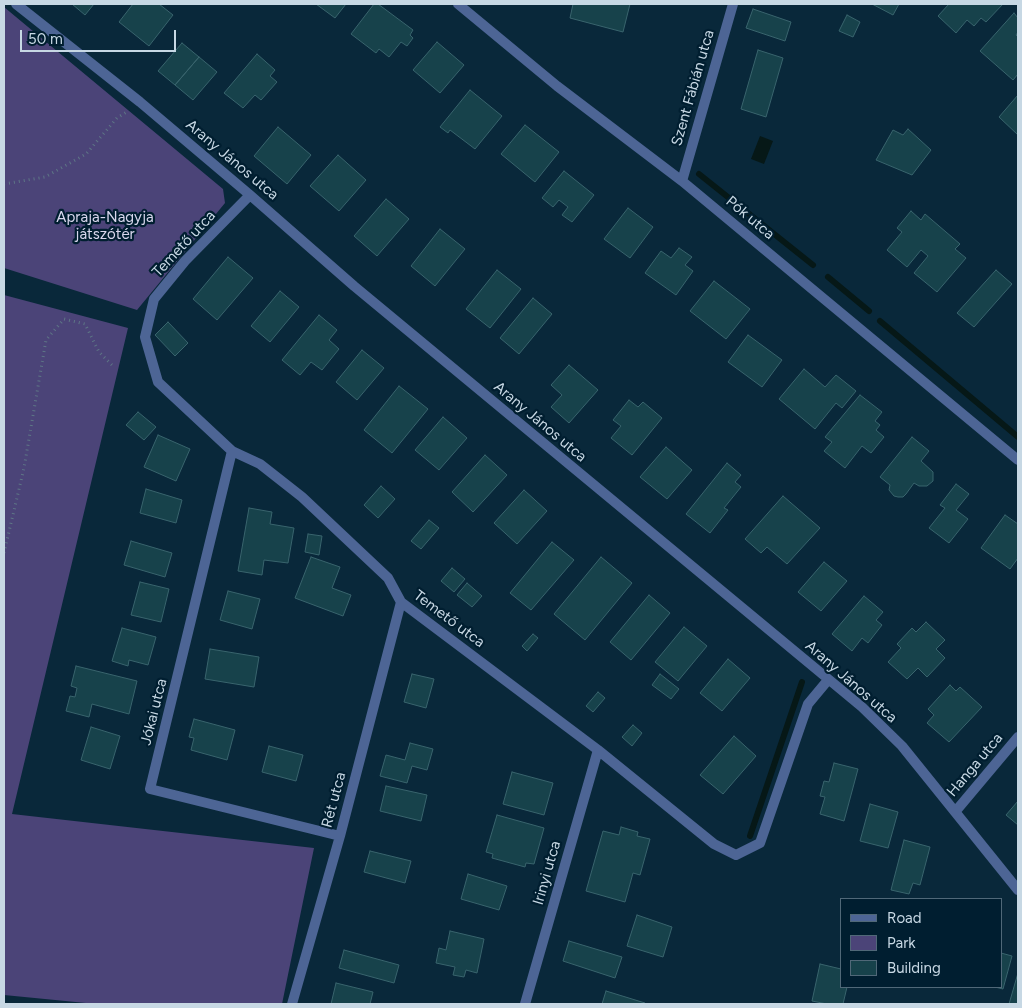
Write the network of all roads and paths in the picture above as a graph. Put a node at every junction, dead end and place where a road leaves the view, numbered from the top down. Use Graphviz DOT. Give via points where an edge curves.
graph roads {
  1 [pos="16,4"];
  2 [pos="458,4"];
  3 [pos="734,4"];
  4 [pos="140,102"];
  5 [pos="682,181"];
  6 [pos="4,184"];
  7 [pos="250,194"];
  8 [pos="114,366"];
  9 [pos="232,451"];
  10 [pos="1018,460"];
  11 [pos="4,553"];
  12 [pos="401,602"];
  13 [pos="828,680"];
  14 [pos="1018,737"];
  15 [pos="598,750"];
  16 [pos="955,812"];
  17 [pos="340,836"];
  18 [pos="1018,890"];
  19 [pos="292,1004"];
  20 [pos="525,1004"];
  1 -- 4 [label="street, Arany János utca"];
  2 -- 5 [label="street, Pók utca" via="557,86"];
  3 -- 5 [label="street, Szent Fábián utca"];
  4 -- 6 [label="path" via="116,118 86,154 45,177"];
  4 -- 7 [label="street, Arany János utca"];
  5 -- 10 [label="street, Pók utca"];
  7 -- 9 [label="street, Temető utca" via="185,261 154,299 145,337 158,382"];
  7 -- 13 [label="street, Arany János utca" via="354,286"];
  8 -- 11 [label="path" via="99,352 85,324 64,319 46,340 24,468"];
  9 -- 12 [label="street, Temető utca" via="260,464 302,496 388,578"];
  9 -- 17 [label="street, Jókai utca" via="150,789"];
  12 -- 15 [label="street, Temető utca"];
  12 -- 17 [label="street, Rét utca"];
  13 -- 15 [label="street, Temető utca" via="808,704 760,843 736,855 714,844"];
  13 -- 16 [label="street, Arany János utca" via="902,746"];
  14 -- 16 [label="street, Hanga utca"];
  15 -- 20 [label="street, Irinyi utca"];
  16 -- 18 [label="street, Arany János utca"];
  17 -- 19 [label="street, Rét utca"];
}
